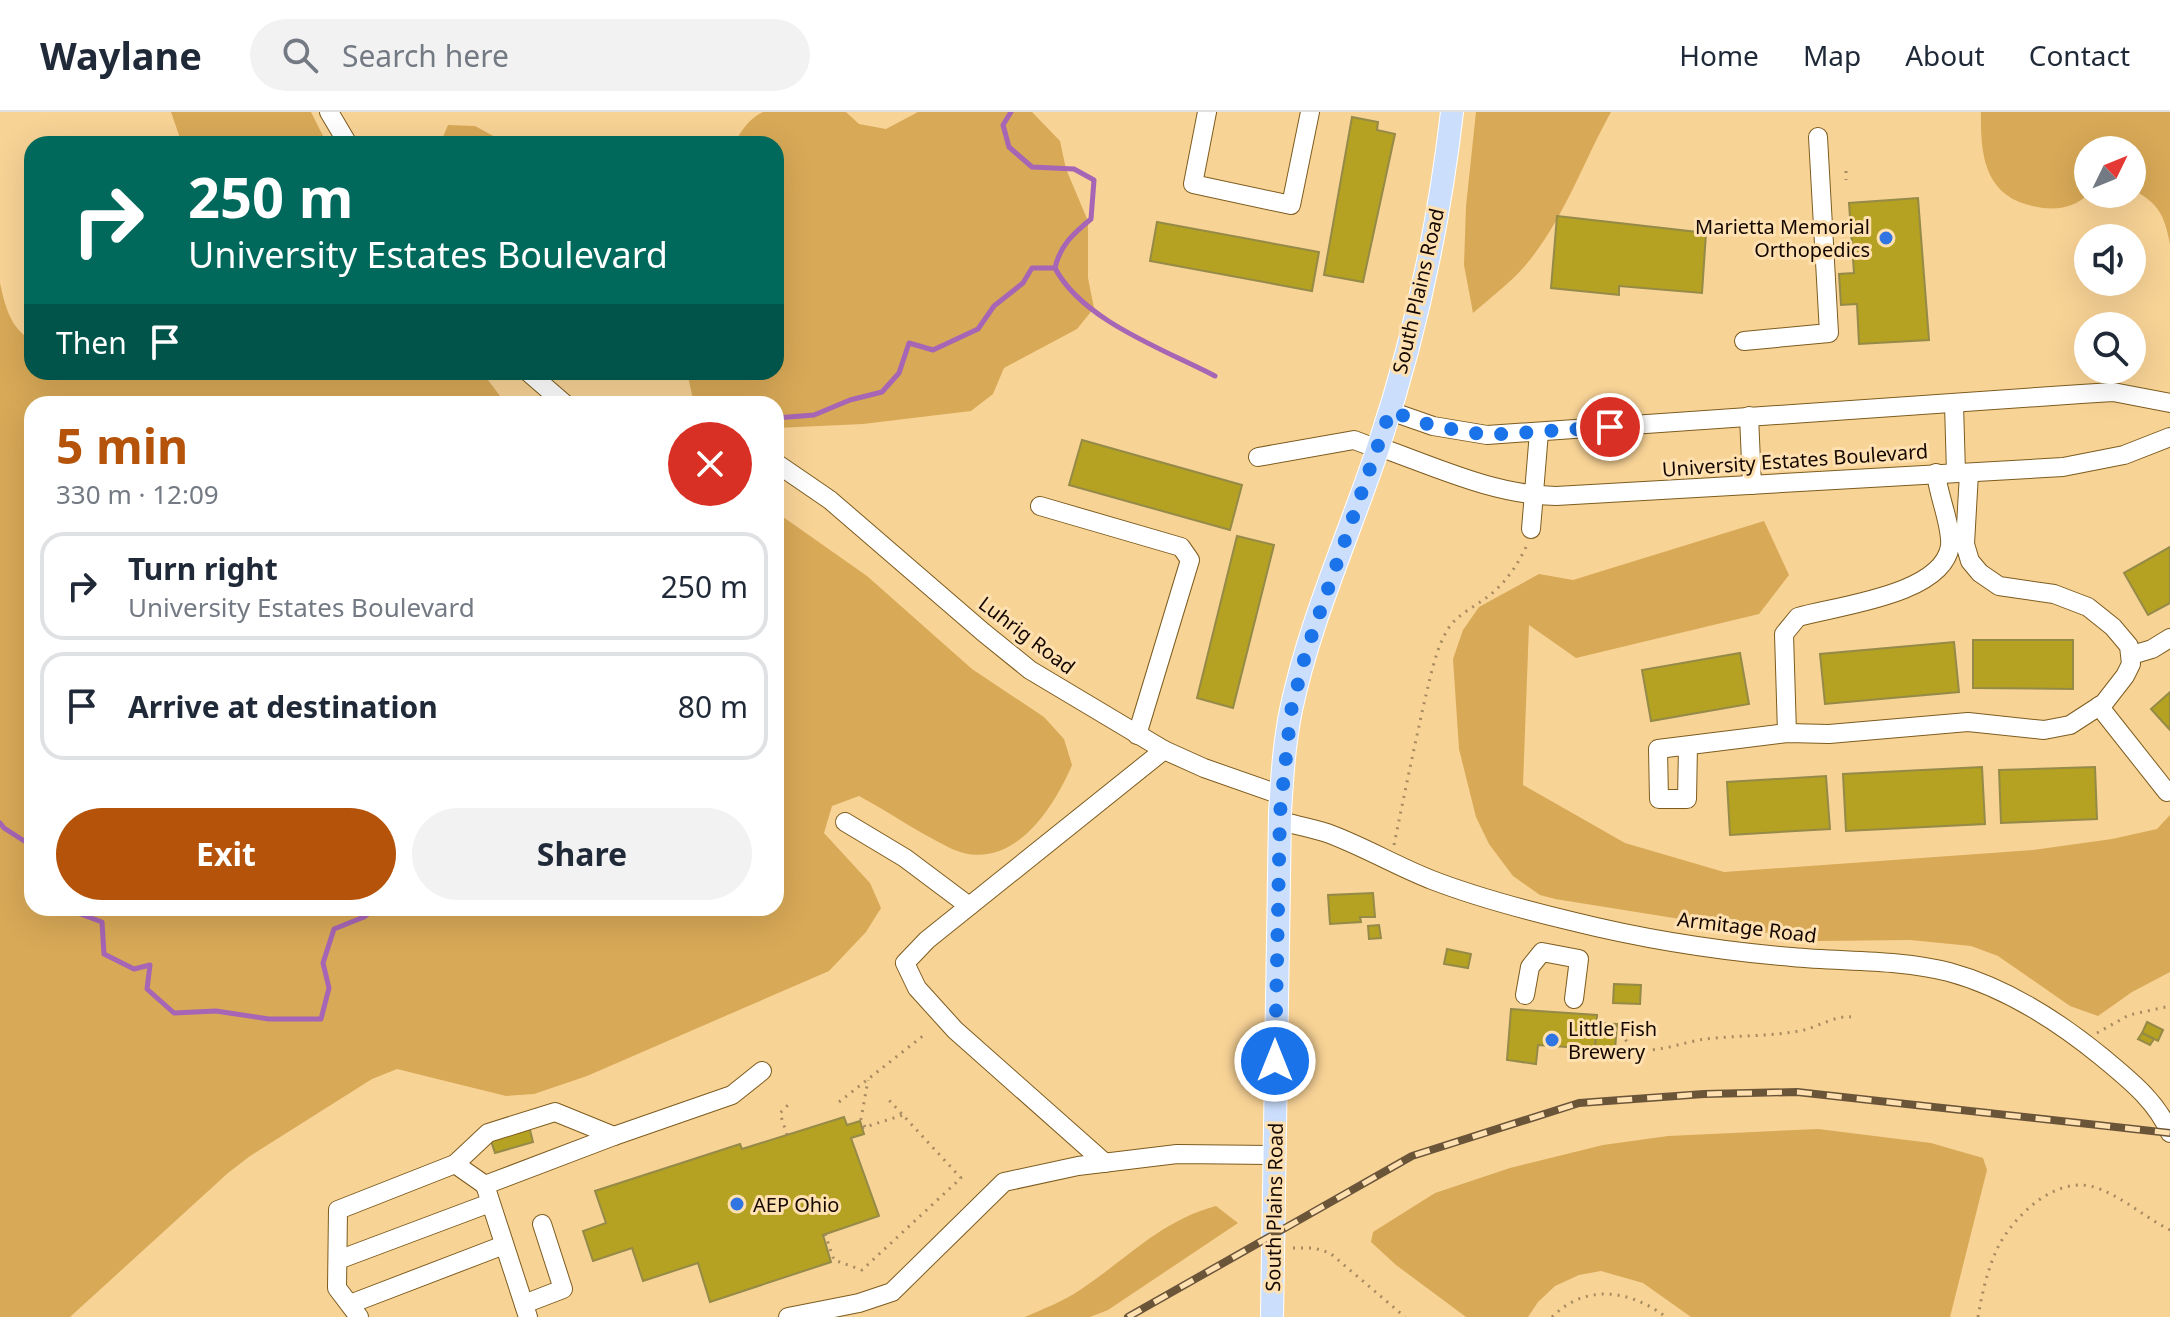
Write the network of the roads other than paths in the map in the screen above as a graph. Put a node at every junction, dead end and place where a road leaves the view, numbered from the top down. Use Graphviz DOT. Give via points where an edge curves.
graph roads {
  1 [pos="329,112"];
  2 [pos="1207,112"];
  3 [pos="1310,112"];
  4 [pos="1452,112"];
  5 [pos="343,136"];
  6 [pos="1818,137"];
  7 [pos="1744,341"];
  8 [pos="537,380"];
  9 [pos="556,396"];
  10 [pos="2170,403"];
  11 [pos="1954,404"];
  12 [pos="1390,411"];
  13 [pos="1749,416"];
  14 [pos="1539,432"];
  15 [pos="2170,437"];
  16 [pos="1378,448"];
  17 [pos="1258,457"];
  18 [pos="784,468"];
  19 [pos="1936,473"];
  20 [pos="1962,473"];
  21 [pos="1752,485"];
  22 [pos="1534,496"];
  23 [pos="1040,506"];
  24 [pos="1531,529"];
  25 [pos="2170,638"];
  26 [pos="2132,655"];
  27 [pos="2099,706"];
  28 [pos="1787,733"];
  29 [pos="1137,735"];
  30 [pos="1688,746"];
  31 [pos="1164,750"];
  32 [pos="2167,792"];
  33 [pos="1281,795"];
  34 [pos="1280,821"];
  35 [pos="845,822"];
  36 [pos="969,906"];
  37 [pos="1575,922"];
  38 [pos="1567,956"];
  39 [pos="1525,995"];
  40 [pos="1574,999"];
  41 [pos="762,1071"];
  42 [pos="2170,1133"];
  43 [pos="614,1136"];
  44 [pos="1275,1155"];
  45 [pos="1105,1163"];
  46 [pos="455,1164"];
  47 [pos="488,1194"];
  48 [pos="542,1224"];
  49 [pos="504,1245"];
  50 [pos="338,1260"];
  51 [pos="354,1310"];
  52 [pos="526,1311"];
  53 [pos="788,1317"];
  54 [pos="1272,1317"];
  1 -- 5 [label="street"];
  2 -- 3 [label="street" via="1193,184 1291,205"];
  4 -- 12 [label="main road, South Plains Road" via="1421,288"];
  6 -- 7 [label="street" via="1829,333"];
  8 -- 9 [label="street"];
  10 -- 11 [label="street" via="2113,392"];
  11 -- 13 [label="street"];
  11 -- 20 [label="street"];
  12 -- 14 [label="street" via="1433,426 1487,435"];
  12 -- 16 [label="main road, South Plains Road"];
  13 -- 14 [label="street"];
  13 -- 21 [label="street"];
  14 -- 22 [label="street"];
  15 -- 20 [label="street, University Estates Boulevard" via="2086,464"];
  16 -- 17 [label="street, University Estates Boulevard" via="1354,440"];
  16 -- 22 [label="street, University Estates Boulevard"];
  16 -- 33 [label="main road, South Plains Road" via="1306,652 1291,711"];
  18 -- 29 [label="street, Luhrig Road" via="830,500 1030,670"];
  19 -- 20 [label="street, University Estates Boulevard"];
  19 -- 21 [label="street, University Estates Boulevard"];
  19 -- 28 [label="street" via="1950,545 1940,567 1916,584 1798,617 1787,627"];
  20 -- 26 [label="street" via="1965,544 1980,573 1999,586 2054,594 2088,607 2124,638"];
  21 -- 22 [label="street, University Estates Boulevard"];
  22 -- 24 [label="street"];
  23 -- 29 [label="street" via="1181,547 1190,560"];
  25 -- 26 [label="street"];
  26 -- 27 [label="street" via="2125,676"];
  27 -- 28 [label="street" via="2070,725 2044,730 1968,722"];
  27 -- 32 [label="street"];
  28 -- 30 [label="street"];
  29 -- 31 [label="street, Luhrig Road"];
  31 -- 33 [label="street, Luhrig Road"];
  31 -- 36 [label="street"];
  33 -- 34 [label="main road, South Plains Road"];
  34 -- 37 [label="street, Armitage Road" via="1325,832 1434,881"];
  34 -- 44 [label="main road, South Plains Road"];
  35 -- 36 [label="street"];
  36 -- 45 [label="street" via="905,963 917,988 955,1030"];
  37 -- 38 [label="street"];
  37 -- 42 [label="street, Armitage Road" via="1725,950 1948,972 1993,989 2085,1043 2150,1101"];
  38 -- 39 [label="street" via="1542,952 1530,967"];
  38 -- 40 [label="street" via="1579,959"];
  41 -- 43 [label="street" via="732,1095"];
  43 -- 46 [label="street" via="555,1112 488,1133"];
  43 -- 47 [label="street"];
  44 -- 45 [label="street" via="1177,1154"];
  44 -- 54 [label="main road, South Plains Road"];
  45 -- 53 [label="street" via="1004,1182 892,1292"];
  46 -- 47 [label="street"];
  46 -- 50 [label="street" via="338,1210"];
  47 -- 49 [label="street"];
  47 -- 50 [label="street"];
  48 -- 52 [label="street" via="563,1289"];
  49 -- 51 [label="street"];
  49 -- 52 [label="street"];
  50 -- 51 [label="street" via="337,1288"];
}
